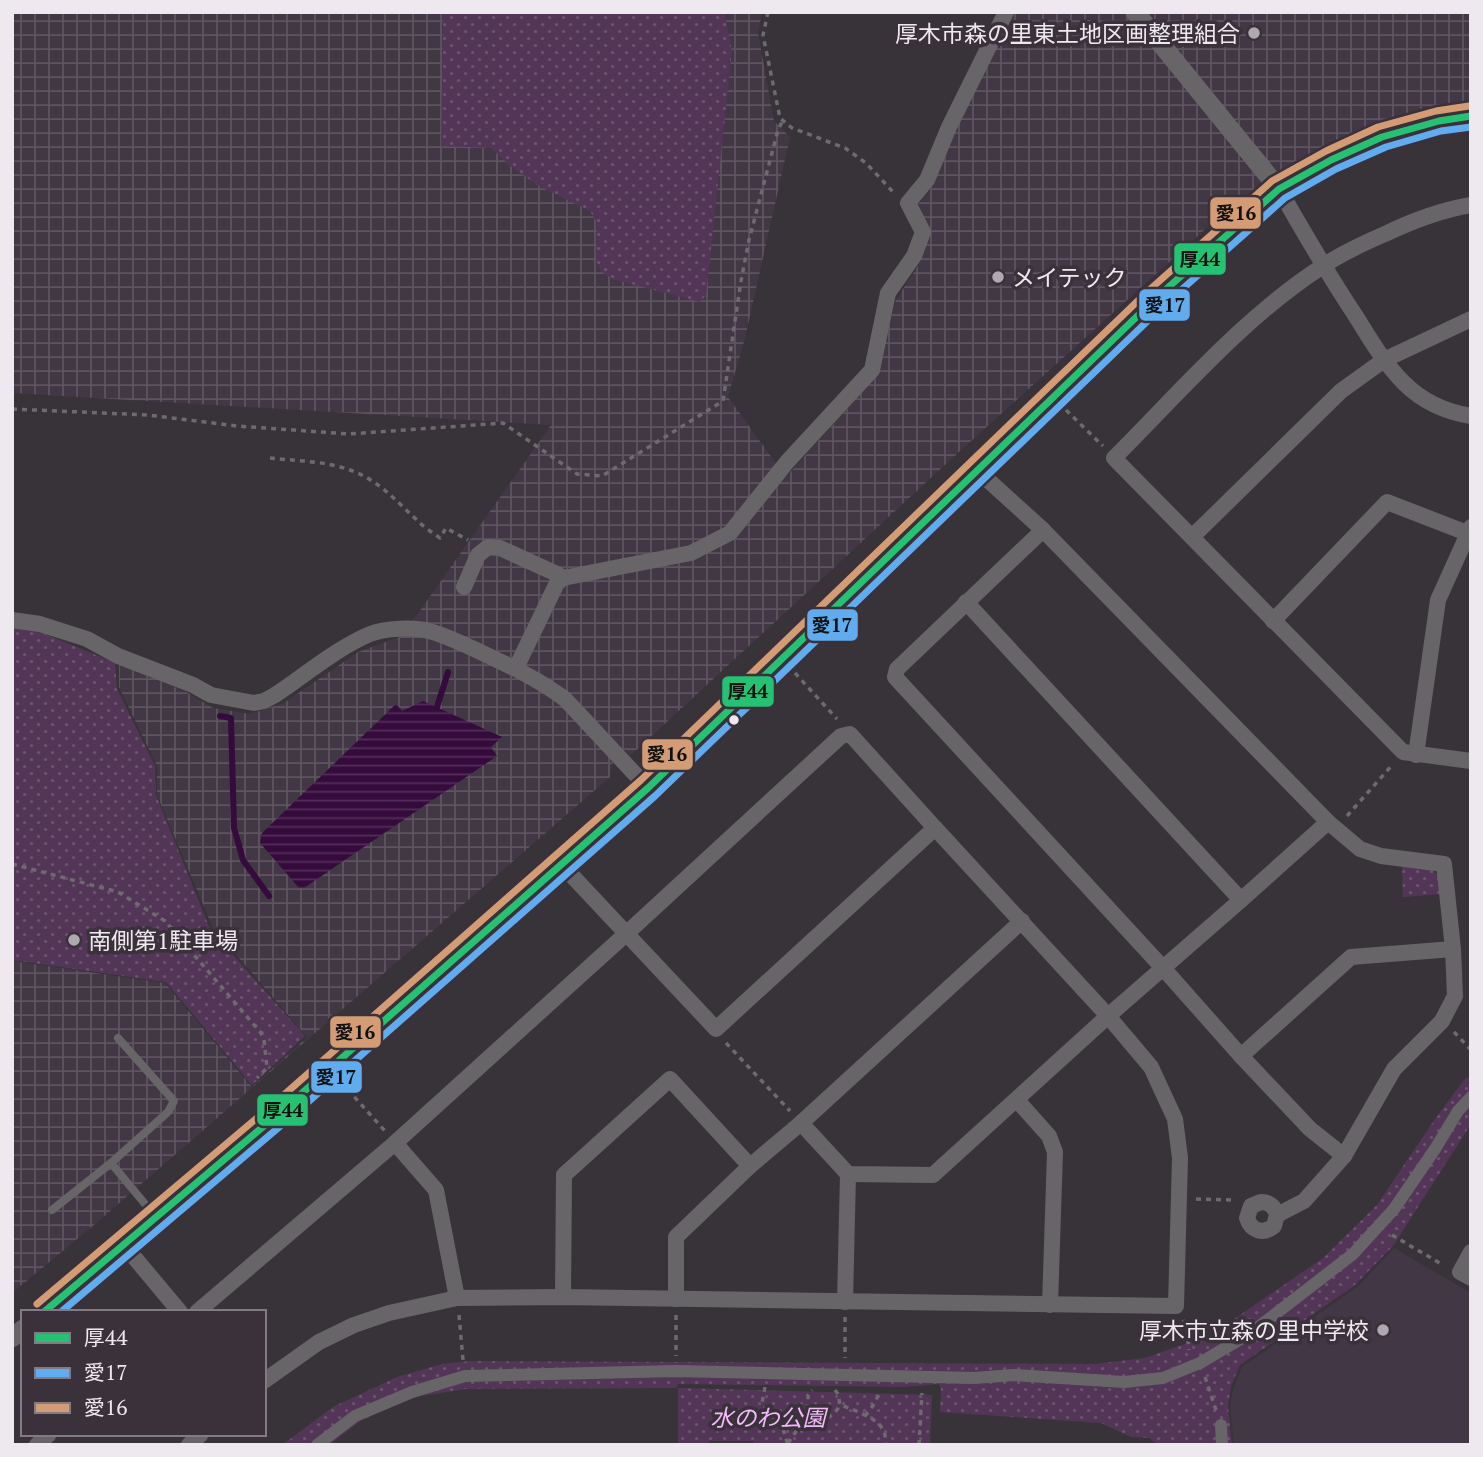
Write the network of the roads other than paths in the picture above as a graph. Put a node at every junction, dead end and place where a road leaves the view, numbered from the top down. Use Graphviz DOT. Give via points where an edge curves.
graph roads {
  1 [pos="1006,12"];
  2 [pos="1135,12"];
  3 [pos="1471,116"];
  4 [pos="1279,189"];
  5 [pos="1471,205"];
  6 [pos="1323,266"];
  7 [pos="1471,319"];
  8 [pos="1384,360"];
  9 [pos="1471,416"];
  10 [pos="977,470"];
  11 [pos="1043,530"];
  12 [pos="1469,530"];
  13 [pos="1192,537"];
  14 [pos="563,578"];
  15 [pos="464,587"];
  16 [pos="967,602"];
  17 [pos="12,620"];
  18 [pos="1273,621"];
  19 [pos="516,668"];
  20 [pos="1410,753"];
  21 [pos="1471,761"];
  22 [pos="648,788"];
  23 [pos="1328,821"];
  24 [pos="935,828"];
  25 [pos="562,865"];
  26 [pos="1241,900"];
  27 [pos="1022,921"];
  28 [pos="627,933"];
  29 [pos="1453,949"];
  30 [pos="1163,968"];
  31 [pos="1108,1016"];
  32 [pos="118,1038"];
  33 [pos="1241,1056"];
  34 [pos="1471,1097"];
  35 [pos="1017,1100"];
  36 [pos="801,1123"];
  37 [pos="395,1143"];
  38 [pos="1344,1156"];
  39 [pos="111,1163"];
  40 [pos="750,1166"];
  41 [pos="848,1174"];
  42 [pos="52,1210"];
  43 [pos="1277,1215"];
  44 [pos="156,1218"];
  45 [pos="124,1245"];
  46 [pos="1471,1252"];
  47 [pos="1466,1275"];
  48 [pos="563,1297"];
  49 [pos="457,1298"];
  50 [pos="676,1299"];
  51 [pos="845,1302"];
  52 [pos="1050,1305"];
  53 [pos="46,1310"];
  54 [pos="178,1310"];
  55 [pos="199,1310"];
  56 [pos="266,1380"];
  57 [pos="1221,1425"];
  58 [pos="317,1445"];
  59 [pos="1222,1445"];
  1 -- 14 [label="street" via="927,180 908,203 923,232 914,256 888,293 872,370 787,462 730,533 691,552"];
  2 -- 4 [label="street"];
  3 -- 4 [label="street" via="1382,137"];
  4 -- 6 [label="street"];
  4 -- 10 [label="street" via="1154,300"];
  5 -- 6 [label="street" via="1414,221"];
  6 -- 8 [label="street"];
  6 -- 13 [label="street" via="1235,337 1114,458"];
  7 -- 8 [label="street"];
  8 -- 9 [label="street" via="1405,385 1430,403"];
  8 -- 13 [label="street" via="1341,391"];
  10 -- 11 [label="street"];
  10 -- 22 [label="street"];
  11 -- 16 [label="street"];
  11 -- 23 [label="street"];
  12 -- 18 [label="street" via="1387,502"];
  12 -- 20 [label="street" via="1437,600"];
  13 -- 18 [label="street"];
  14 -- 15 [label="street" via="500,548 488,547 478,555"];
  14 -- 19 [label="street"];
  16 -- 26 [label="street"];
  16 -- 30 [label="street" via="897,669 895,677"];
  17 -- 19 [label="street" via="87,639 211,695 254,703 275,695 347,645 373,633 401,629 442,634"];
  18 -- 20 [label="street"];
  19 -- 22 [label="street" via="565,698"];
  20 -- 21 [label="street"];
  22 -- 25 [label="street"];
  23 -- 26 [label="street"];
  23 -- 29 [label="street" via="1360,849 1444,864"];
  24 -- 27 [label="street"];
  24 -- 28 [label="street" via="850,734 841,736"];
  24 -- 28 [label="street" via="716,1029"];
  25 -- 28 [label="street"];
  25 -- 44 [label="street"];
  26 -- 30 [label="street"];
  27 -- 31 [label="street"];
  27 -- 36 [label="street"];
  28 -- 37 [label="street"];
  29 -- 33 [label="street" via="1351,957"];
  29 -- 38 [label="street" via="1455,996 1442,1021 1394,1069"];
  30 -- 31 [label="street"];
  30 -- 33 [label="street"];
  31 -- 35 [label="street"];
  31 -- 52 [label="street" via="1151,1067 1175,1119 1180,1158 1176,1306"];
  32 -- 39 [label="lane" via="174,1101 168,1112"];
  33 -- 38 [label="street" via="1310,1129"];
  34 -- 58 [label="street" via="1394,1209 1353,1254 1252,1332 1163,1378 1124,1382 1014,1375 845,1374 823,1379 676,1371 465,1376 355,1416"];
  35 -- 41 [label="street" via="933,1175"];
  35 -- 52 [label="street" via="1049,1136 1055,1152"];
  36 -- 40 [label="street"];
  36 -- 41 [label="street"];
  37 -- 49 [label="street" via="436,1190"];
  37 -- 55 [label="street"];
  38 -- 43 [label="street" via="1304,1201"];
  39 -- 42 [label="lane"];
  39 -- 44 [label="lane"];
  40 -- 48 [label="street" via="670,1079 564,1175"];
  40 -- 50 [label="street" via="676,1237"];
  41 -- 51 [label="street"];
  43 -- 43 [label="street" via="1276,1223 1264,1231 1253,1228 1247,1214 1256,1203 1265,1202"];
  44 -- 45 [label="street"];
  45 -- 53 [label="street"];
  45 -- 54 [label="street"];
  46 -- 47 [label="street"];
  48 -- 49 [label="street"];
  48 -- 50 [label="street"];
  49 -- 56 [label="street" via="354,1325 319,1342"];
  50 -- 51 [label="street"];
  51 -- 52 [label="street"];
  57 -- 59 [label="street"];
}
